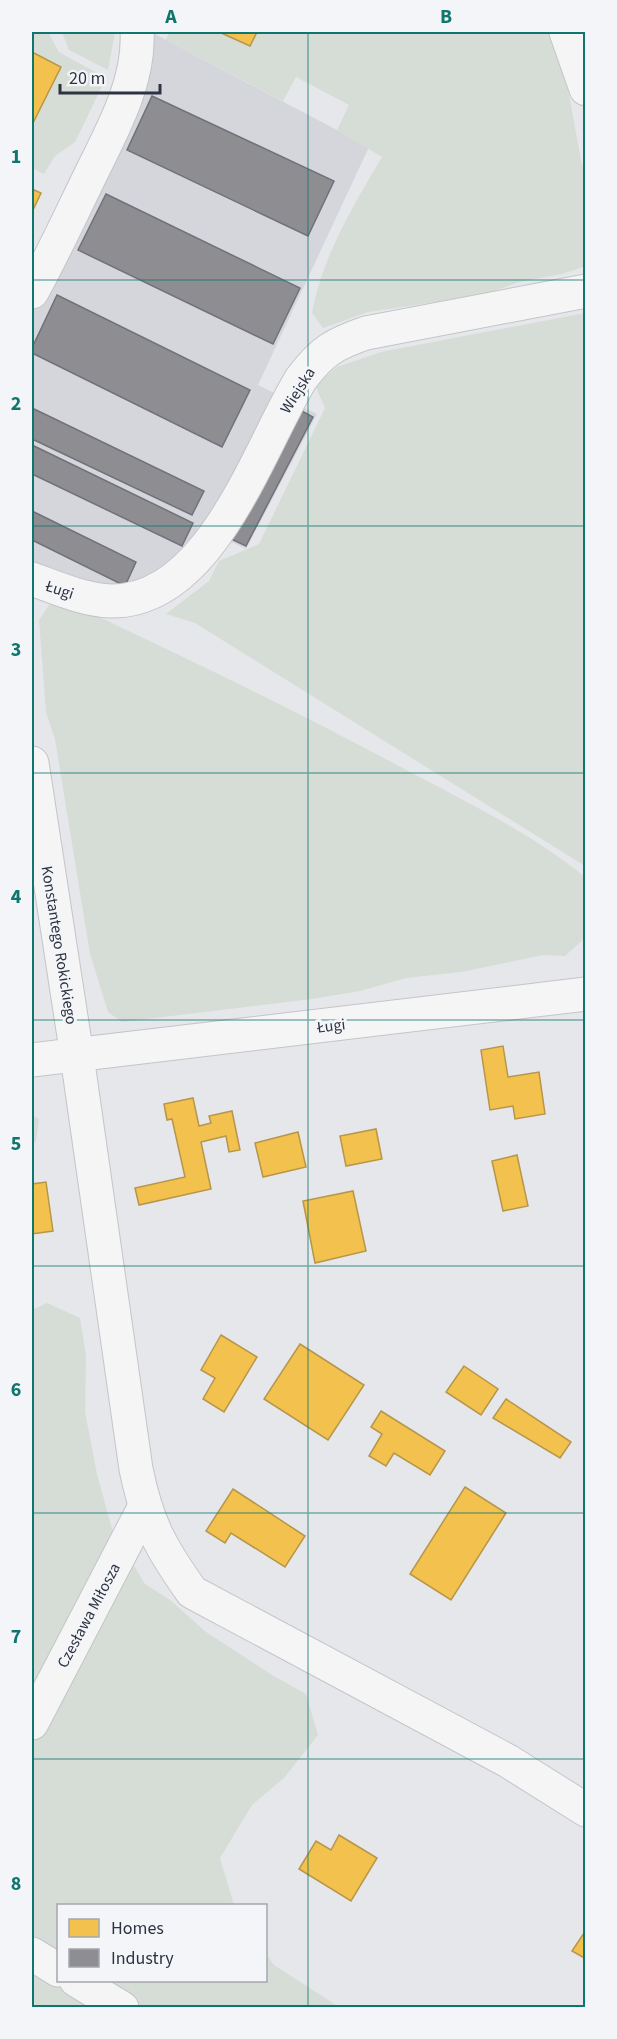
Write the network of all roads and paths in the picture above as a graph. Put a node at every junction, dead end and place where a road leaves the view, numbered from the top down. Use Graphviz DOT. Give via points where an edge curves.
graph roads {
  1 [pos="137,32"];
  2 [pos="566,32"];
  3 [pos="585,89"];
  4 [pos="585,291"];
  5 [pos="32,292"];
  6 [pos="32,579"];
  7 [pos="89,598"];
  8 [pos="32,763"];
  9 [pos="585,994"];
  10 [pos="77,1056"];
  11 [pos="32,1060"];
  12 [pos="144,1508"];
  13 [pos="32,1723"];
  14 [pos="585,1810"];
  15 [pos="32,1954"];
  16 [pos="57,1969"];
  17 [pos="79,1982"];
  18 [pos="122,2007"];
  1 -- 5 [label="street" via="131,79 117,117"];
  2 -- 3 [label="street"];
  4 -- 7 [label="street, Wiejska" via="366,333 339,342 319,355 301,379 240,492 196,559 152,593 127,600"];
  6 -- 7 [label="street, Ługi"];
  8 -- 10 [label="street, Konstantego Rokickiego"];
  9 -- 10 [label="street, Ługi"];
  10 -- 11 [label="street"];
  10 -- 12 [label="street, Konstantego Rokickiego"];
  12 -- 13 [label="street, Czesława Miłosza"];
  12 -- 14 [label="street, Konstantego Rokickiego" via="162,1550 192,1592 508,1761"];
  15 -- 16 [label="street"];
  17 -- 18 [label="street"];
}
